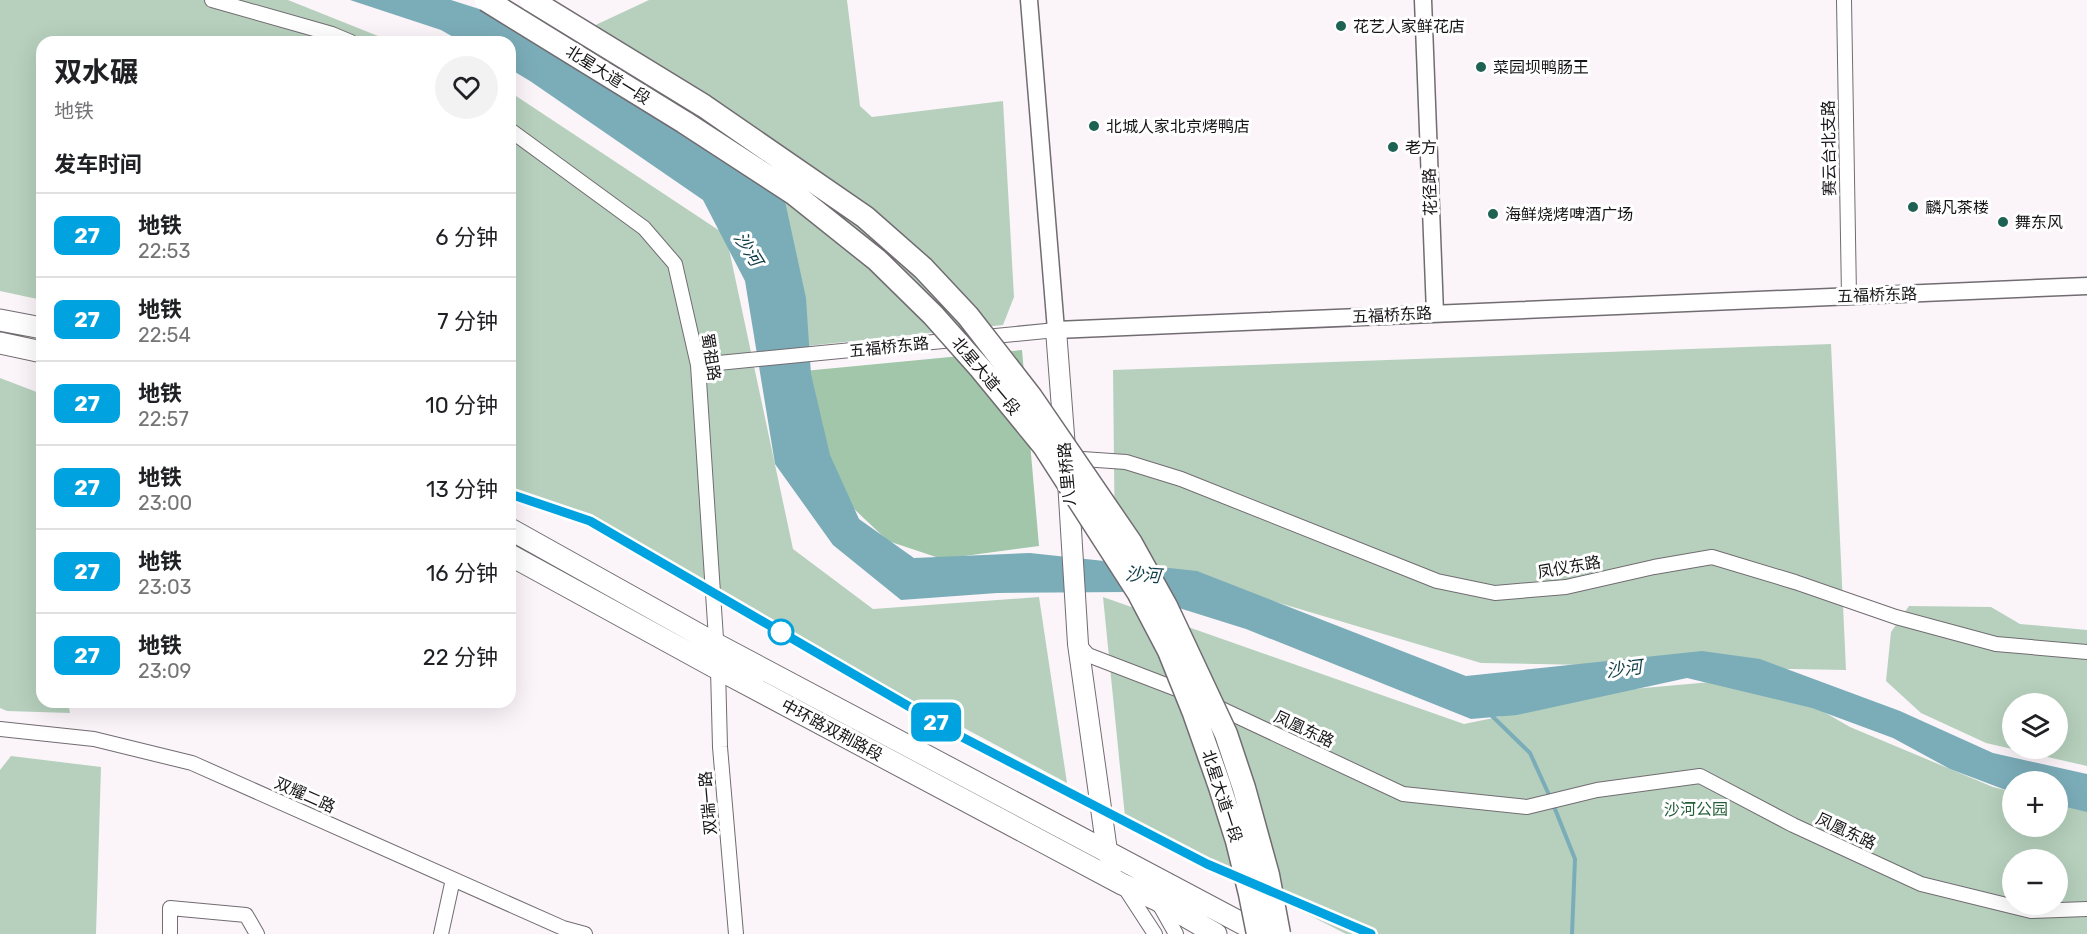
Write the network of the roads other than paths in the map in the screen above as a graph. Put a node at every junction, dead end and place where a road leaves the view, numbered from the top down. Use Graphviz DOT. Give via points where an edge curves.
graph roads {
  1 [pos="212,0"];
  2 [pos="486,0"];
  3 [pos="531,0"];
  4 [pos="1029,0"];
  5 [pos="1423,0"];
  6 [pos="1844,0"];
  7 [pos="337,36"];
  8 [pos="516,134"];
  9 [pos="2087,286"];
  10 [pos="1849,296"];
  11 [pos="1435,313"];
  12 [pos="0,320"];
  13 [pos="36,327"];
  14 [pos="1056,330"];
  15 [pos="2,345"];
  16 [pos="36,351"];
  17 [pos="698,365"];
  18 [pos="1066,458"];
  19 [pos="516,532"];
  20 [pos="516,558"];
  21 [pos="716,644"];
  22 [pos="1078,644"];
  23 [pos="2087,652"];
  24 [pos="718,669"];
  25 [pos="0,729"];
  26 [pos="1107,851"];
  27 [pos="453,879"];
  28 [pos="1122,884"];
  29 [pos="1157,900"];
  30 [pos="2087,909"];
  31 [pos="170,934"];
  32 [pos="257,934"];
  33 [pos="441,934"];
  34 [pos="585,934"];
  35 [pos="736,934"];
  36 [pos="1155,934"];
  37 [pos="1176,934"];
  38 [pos="1216,934"];
  39 [pos="1260,934"];
  40 [pos="1280,934"];
  1 -- 7 [label="street"];
  2 -- 39 [label="highway, 北星大道一段, bridge" via="793,193 877,260 981,369 1044,446 1138,592 1169,651 1222,793"];
  3 -- 40 [label="highway, 北星大道一段, bridge" via="704,106 865,217 923,268 968,316 1031,397 1124,533 1167,606 1226,734 1241,777"];
  4 -- 14 [label="street, 八里桥路"];
  5 -- 11 [label="street, 花径路"];
  6 -- 10 [label="street, 赛云台北支路"];
  8 -- 17 [label="street, 蜀祖路" via="644,228 675,264"];
  9 -- 10 [label="street, 五福桥东路"];
  10 -- 11 [label="street, 五福桥东路"];
  11 -- 14 [label="street, 五福桥东路"];
  12 -- 13 [label="main road"];
  14 -- 17 [label="street, 五福桥东路"];
  14 -- 18 [label="main road, 八里桥路"];
  15 -- 16 [label="main road"];
  17 -- 21 [label="street, 蜀祖路"];
  18 -- 22 [label="main road, 八里桥路"];
  18 -- 23 [label="street, 凤仪东路" via="1126,462 1181,479 1437,580 1495,593 1566,587 1712,557 1896,617 1996,644"];
  19 -- 21 [label="main road, 中环路双荆路段"];
  20 -- 24 [label="main road, 中环路双荆路段"];
  21 -- 24 [label="street, 蜀祖路"];
  21 -- 26 [label="main road, 中环路双荆路段"];
  22 -- 26 [label="main road, 八里桥路"];
  22 -- 30 [label="street, 凤凰东路" via="1088,655 1181,690 1403,794 1527,807 1598,790 1700,776 1793,825 1921,884 2031,911"];
  24 -- 28 [label="main road, 中环路双荆路段"];
  24 -- 35 [label="street, 双瑞一路" via="720,747"];
  25 -- 27 [label="street, 双耀二路" via="94,739 192,764"];
  26 -- 28 [label="main road, 八里桥路"];
  26 -- 39 [label="main road, 中环路双荆路段"];
  27 -- 33 [label="street"];
  27 -- 34 [label="street, 双耀二路" via="562,928"];
  28 -- 29 [label="main road, 中环路双荆路段"];
  28 -- 36 [label="street, 八里桥路"];
  29 -- 37 [label="street"];
  29 -- 38 [label="main road, 中环路双荆路段"];
  31 -- 32 [label="street" via="170,908 246,915"];
}
